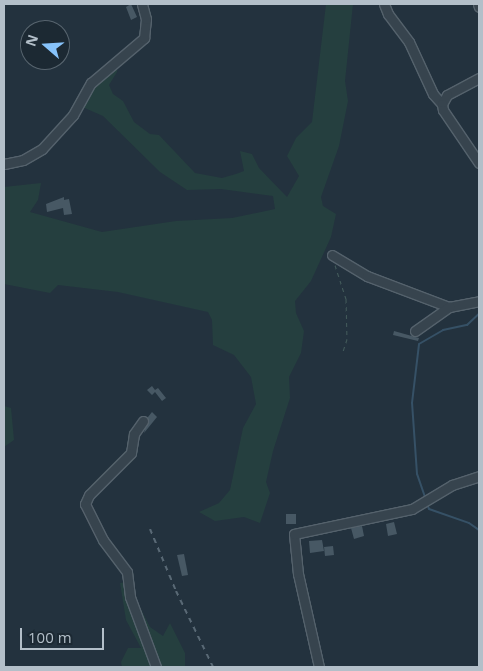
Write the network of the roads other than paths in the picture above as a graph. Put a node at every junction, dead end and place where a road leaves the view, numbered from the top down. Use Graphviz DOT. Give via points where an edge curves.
graph roads {
  1 [pos="142,4"];
  2 [pos="384,4"];
  3 [pos="478,4"];
  4 [pos="479,7"];
  5 [pos="479,78"];
  6 [pos="442,104"];
  7 [pos="479,163"];
  8 [pos="4,164"];
  9 [pos="332,255"];
  10 [pos="479,302"];
  11 [pos="449,307"];
  12 [pos="414,331"];
  13 [pos="143,421"];
  14 [pos="479,476"];
  15 [pos="156,667"];
  16 [pos="319,667"];
  1 -- 8 [label="street" via="146,19 144,38 91,83 72,115 42,148 23,160"];
  2 -- 6 [label="street" via="409,42 433,94"];
  3 -- 4 [label="street"];
  5 -- 6 [label="street" via="448,95"];
  6 -- 7 [label="street"];
  9 -- 11 [label="street" via="376,280"];
  10 -- 11 [label="street"];
  11 -- 12 [label="street"];
  13 -- 15 [label="street" via="134,434 131,453 89,495 85,504 103,540 126,572 130,597"];
  14 -- 16 [label="street" via="452,485 418,507 294,534 300,582"];
}
